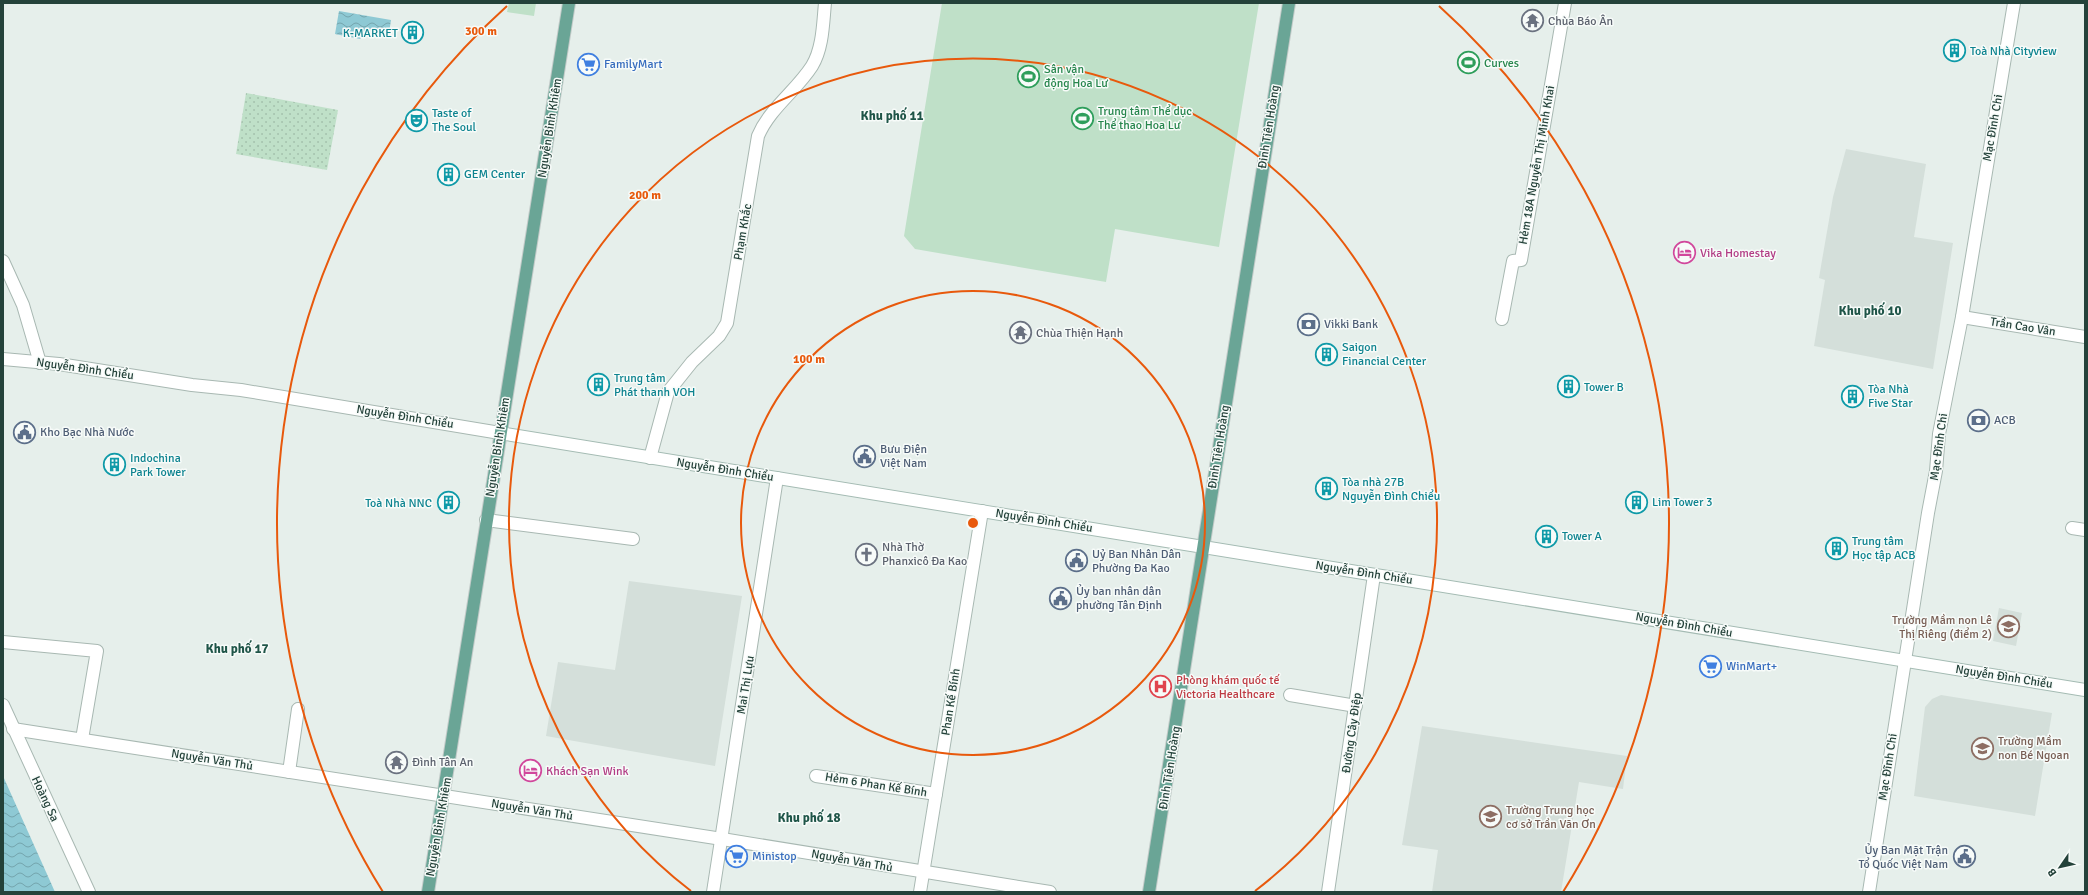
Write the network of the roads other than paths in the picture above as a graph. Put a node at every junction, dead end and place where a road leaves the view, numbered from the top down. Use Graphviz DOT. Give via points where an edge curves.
graph roads {
  1 [pos="569,3"];
  2 [pos="826,3"];
  3 [pos="1289,3"];
  4 [pos="1565,3"];
  5 [pos="2014,3"];
  6 [pos="3,261"];
  7 [pos="1962,317"];
  8 [pos="1502,319"];
  9 [pos="2085,337"];
  10 [pos="3,359"];
  11 [pos="40,363"];
  12 [pos="500,433"];
  13 [pos="650,458"];
  14 [pos="777,478"];
  15 [pos="982,511"];
  16 [pos="486,520"];
  17 [pos="2072,528"];
  18 [pos="2085,530"];
  19 [pos="633,539"];
  20 [pos="1204,547"];
  21 [pos="1374,575"];
  22 [pos="3,642"];
  23 [pos="1904,661"];
  24 [pos="2085,690"];
  25 [pos="1290,695"];
  26 [pos="3,705"];
  27 [pos="1356,706"];
  28 [pos="298,709"];
  29 [pos="13,729"];
  30 [pos="82,739"];
  31 [pos="289,772"];
  32 [pos="816,776"];
  33 [pos="936,794"];
  34 [pos="444,796"];
  35 [pos="722,839"];
  36 [pos="923,873"];
  37 [pos="89,892"];
  38 [pos="428,892"];
  39 [pos="713,892"];
  40 [pos="920,892"];
  41 [pos="1050,892"];
  42 [pos="1149,892"];
  43 [pos="1328,892"];
  44 [pos="1869,892"];
  1 -- 12 [label="main road, Nguyễn Bỉnh Khiêm"];
  2 -- 13 [label="street, Phạm Khắc" via="813,64 770,115 758,136 727,323 719,336 692,362 668,392"];
  3 -- 20 [label="main road, Đinh Tiên Hoàng"];
  4 -- 8 [label="street, Hẻm 18A Nguyễn Thị Minh Khai" via="1521,260 1513,260"];
  5 -- 7 [label="street, Mạc Đĩnh Chi"];
  6 -- 11 [label="street" via="23,305"];
  7 -- 9 [label="street, Trần Cao Vân"];
  7 -- 23 [label="street, Mạc Đĩnh Chi" via="1939,434 1936,471"];
  10 -- 11 [label="street, Nguyễn Đình Chiểu"];
  11 -- 12 [label="street, Nguyễn Đình Chiểu" via="241,390"];
  12 -- 13 [label="street, Nguyễn Đình Chiểu"];
  12 -- 16 [label="main road, Nguyễn Bỉnh Khiêm"];
  13 -- 14 [label="street, Nguyễn Đình Chiểu"];
  14 -- 15 [label="street, Nguyễn Đình Chiểu"];
  14 -- 35 [label="street, Mai Thị Lựu"];
  15 -- 20 [label="street, Nguyễn Đình Chiểu"];
  15 -- 33 [label="street, Phan Kế Bính"];
  16 -- 19 [label="street"];
  16 -- 34 [label="main road, Nguyễn Bỉnh Khiêm"];
  17 -- 18 [label="street"];
  20 -- 21 [label="street, Nguyễn Đình Chiểu"];
  20 -- 42 [label="main road, Đinh Tiên Hoàng"];
  21 -- 23 [label="street, Nguyễn Đình Chiểu"];
  21 -- 27 [label="street, Đường Cây Điệp"];
  22 -- 30 [label="street" via="97,651"];
  23 -- 24 [label="street, Nguyễn Đình Chiểu"];
  23 -- 44 [label="street, Mạc Đĩnh Chi"];
  25 -- 27 [label="street"];
  26 -- 29 [label="street, Hoàng Sa"];
  27 -- 43 [label="street, Đường Cây Điệp"];
  28 -- 31 [label="street"];
  29 -- 30 [label="street, Nguyễn Văn Thủ"];
  29 -- 37 [label="street, Hoàng Sa"];
  30 -- 31 [label="street, Nguyễn Văn Thủ"];
  31 -- 34 [label="street, Nguyễn Văn Thủ"];
  32 -- 33 [label="street, Hẻm 6 Phan Kế Bính"];
  33 -- 36 [label="street, Phan Kế Bính"];
  34 -- 35 [label="street, Nguyễn Văn Thủ"];
  34 -- 38 [label="main road, Nguyễn Bỉnh Khiêm"];
  35 -- 36 [label="street, Nguyễn Văn Thủ"];
  35 -- 39 [label="street, Mai Thị Lựu"];
  36 -- 40 [label="street, Phan Kế Bính"];
  36 -- 41 [label="street, Nguyễn Văn Thủ"];
}
